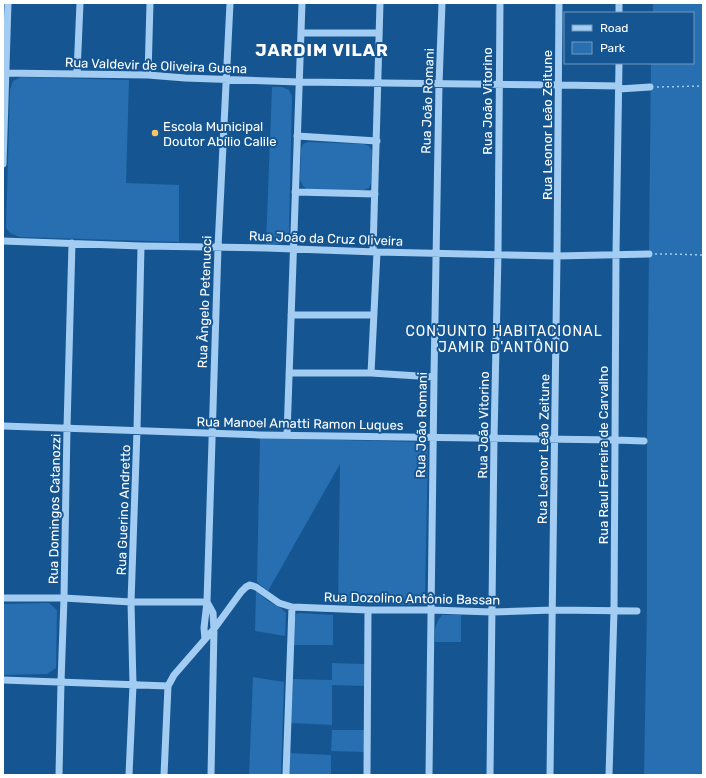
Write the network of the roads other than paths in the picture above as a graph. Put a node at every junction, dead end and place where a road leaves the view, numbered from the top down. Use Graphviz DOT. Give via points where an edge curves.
graph roads {
  1 [pos="8,3"];
  2 [pos="80,3"];
  3 [pos="150,3"];
  4 [pos="230,3"];
  5 [pos="302,3"];
  6 [pos="380,3"];
  7 [pos="442,3"];
  8 [pos="500,3"];
  9 [pos="559,3"];
  10 [pos="301,33"];
  11 [pos="379,33"];
  12 [pos="619,64"];
  13 [pos="4,73"];
  14 [pos="77,73"];
  15 [pos="148,75"];
  16 [pos="227,80"];
  17 [pos="299,82"];
  18 [pos="378,83"];
  19 [pos="439,84"];
  20 [pos="499,84"];
  21 [pos="559,85"];
  22 [pos="650,87"];
  23 [pos="619,88"];
  24 [pos="297,136"];
  25 [pos="377,141"];
  26 [pos="3,164"];
  27 [pos="295,192"];
  28 [pos="375,194"];
  29 [pos="3,241"];
  30 [pos="72,243"];
  31 [pos="141,246"];
  32 [pos="218,247"];
  33 [pos="293,249"];
  34 [pos="375,252"];
  35 [pos="436,253"];
  36 [pos="498,254"];
  37 [pos="616,254"];
  38 [pos="649,254"];
  39 [pos="557,256"];
  40 [pos="291,315"];
  41 [pos="374,315"];
  42 [pos="289,373"];
  43 [pos="371,373"];
  44 [pos="434,377"];
  45 [pos="3,426"];
  46 [pos="67,428"];
  47 [pos="137,430"];
  48 [pos="212,433"];
  49 [pos="287,435"];
  50 [pos="433,438"];
  51 [pos="494,438"];
  52 [pos="554,440"];
  53 [pos="615,440"];
  54 [pos="644,441"];
  55 [pos="3,598"];
  56 [pos="64,598"];
  57 [pos="131,602"];
  58 [pos="207,602"];
  59 [pos="292,607"];
  60 [pos="368,610"];
  61 [pos="431,610"];
  62 [pos="553,610"];
  63 [pos="614,611"];
  64 [pos="638,611"];
  65 [pos="492,612"];
  66 [pos="214,629"];
  67 [pos="205,639"];
  68 [pos="3,680"];
  69 [pos="61,682"];
  70 [pos="133,684"];
  71 [pos="168,686"];
  72 [pos="59,775"];
  73 [pos="129,775"];
  74 [pos="164,775"];
  75 [pos="211,775"];
  76 [pos="286,775"];
  77 [pos="367,775"];
  78 [pos="429,775"];
  79 [pos="490,775"];
  80 [pos="550,775"];
  81 [pos="608,775"];
  1 -- 13 [label="street"];
  2 -- 14 [label="street"];
  3 -- 15 [label="street"];
  4 -- 16 [label="street, Rua Ângelo Petenucci"];
  5 -- 10 [label="street"];
  6 -- 11 [label="street"];
  7 -- 19 [label="street, Rua João Romani"];
  8 -- 20 [label="street, Rua João Vitorino"];
  9 -- 21 [label="street, Rua Leonor Leão Zeitune"];
  10 -- 11 [label="street"];
  10 -- 17 [label="street"];
  11 -- 18 [label="street"];
  12 -- 23 [label="street, Rua Raul Ferreira de Carvalho"];
  13 -- 14 [label="street, Rua Valdevir de Oliveira Guena"];
  13 -- 26 [label="street"];
  14 -- 15 [label="street, Rua Valdevir de Oliveira Guena"];
  15 -- 16 [label="street, Rua Valdevir de Oliveira Guena"];
  16 -- 17 [label="street, Rua Valdevir de Oliveira Guena"];
  16 -- 32 [label="street, Rua Ângelo Petenucci"];
  17 -- 18 [label="street, Rua Valdevir de Oliveira Guena"];
  17 -- 24 [label="street"];
  18 -- 19 [label="street, Rua Valdevir de Oliveira Guena"];
  18 -- 25 [label="street"];
  19 -- 20 [label="street, Rua Valdevir de Oliveira Guena"];
  19 -- 35 [label="street, Rua João Romani"];
  20 -- 21 [label="street, Rua Valdevir de Oliveira Guena"];
  20 -- 36 [label="street, Rua João Vitorino"];
  21 -- 23 [label="street, Rua Valdevir de Oliveira Guena"];
  21 -- 39 [label="street, Rua Leonor Leão Zeitune"];
  22 -- 23 [label="street, Rua Valdevir de Oliveira Guena"];
  23 -- 37 [label="street, Rua Raul Ferreira de Carvalho"];
  24 -- 25 [label="street"];
  24 -- 27 [label="street"];
  25 -- 28 [label="street"];
  27 -- 28 [label="street"];
  27 -- 33 [label="street"];
  28 -- 34 [label="street"];
  29 -- 30 [label="street, Rua João da Cruz Oliveira"];
  30 -- 31 [label="street, Rua João da Cruz Oliveira"];
  30 -- 46 [label="street, Rua Domingos Catanozzi"];
  31 -- 32 [label="street, Rua João da Cruz Oliveira"];
  31 -- 47 [label="street, Rua Guerino Andretto"];
  32 -- 33 [label="street, Rua João da Cruz Oliveira"];
  32 -- 48 [label="street, Rua Ângelo Petenucci"];
  33 -- 34 [label="street, Rua João da Cruz Oliveira"];
  33 -- 40 [label="street"];
  34 -- 35 [label="street, Rua João da Cruz Oliveira"];
  34 -- 41 [label="street"];
  35 -- 36 [label="street, Rua João da Cruz Oliveira"];
  35 -- 44 [label="street, Rua João Romani"];
  36 -- 39 [label="street, Rua João da Cruz Oliveira"];
  36 -- 51 [label="street, Rua João Vitorino"];
  37 -- 38 [label="street, Rua João da Cruz Oliveira"];
  37 -- 39 [label="street, Rua João da Cruz Oliveira"];
  37 -- 53 [label="street, Rua Raul Ferreira de Carvalho"];
  39 -- 52 [label="street, Rua Leonor Leão Zeitune"];
  40 -- 41 [label="street"];
  40 -- 42 [label="street"];
  41 -- 43 [label="street"];
  42 -- 43 [label="street"];
  42 -- 49 [label="street"];
  43 -- 44 [label="street"];
  44 -- 50 [label="street, Rua João Romani"];
  45 -- 46 [label="street, Rua Manoel Amatti Ramon Luques"];
  46 -- 47 [label="street, Rua Manoel Amatti Ramon Luques"];
  46 -- 56 [label="street, Rua Domingos Catanozzi"];
  47 -- 48 [label="street, Rua Manoel Amatti Ramon Luques"];
  47 -- 57 [label="street, Rua Guerino Andretto"];
  48 -- 49 [label="street, Rua Manoel Amatti Ramon Luques"];
  48 -- 58 [label="street, Rua Ângelo Petenucci"];
  49 -- 50 [label="street, Rua Manoel Amatti Ramon Luques"];
  50 -- 51 [label="street, Rua Manoel Amatti Ramon Luques"];
  50 -- 61 [label="street, Rua João Romani"];
  51 -- 52 [label="street, Rua Manoel Amatti Ramon Luques"];
  51 -- 65 [label="street, Rua João Vitorino"];
  52 -- 53 [label="street, Rua Manoel Amatti Ramon Luques"];
  52 -- 62 [label="street, Rua Leonor Leão Zeitune"];
  53 -- 54 [label="street, Rua Manoel Amatti Ramon Luques"];
  53 -- 63 [label="street, Rua Raul Ferreira de Carvalho"];
  55 -- 56 [label="street"];
  56 -- 57 [label="street"];
  56 -- 69 [label="street, Rua Domingos Catanozzi"];
  57 -- 58 [label="street"];
  57 -- 70 [label="street, Rua Guerino Andretto"];
  58 -- 66 [label="street, Rua Ângelo Petenucci" via="213,613"];
  58 -- 67 [label="street, Rua Ângelo Petenucci"];
  59 -- 60 [label="street, Rua Dozolino Antônio Bassan"];
  59 -- 66 [label="street, Rua Dozolino Antônio Bassan" via="279,603 250,585 241,592"];
  59 -- 76 [label="street"];
  60 -- 61 [label="street, Rua Dozolino Antônio Bassan"];
  60 -- 77 [label="street"];
  61 -- 65 [label="street, Rua Dozolino Antônio Bassan"];
  61 -- 78 [label="street, Rua João Romani"];
  62 -- 63 [label="street, Rua Dozolino Antônio Bassan"];
  62 -- 65 [label="street, Rua Dozolino Antônio Bassan"];
  62 -- 80 [label="street, Rua Leonor Leão Zeitune"];
  63 -- 64 [label="street, Rua Dozolino Antônio Bassan"];
  63 -- 81 [label="street, Rua Raul Ferreira de Carvalho"];
  65 -- 79 [label="street, Rua João Vitorino"];
  66 -- 67 [label="street"];
  66 -- 75 [label="street, Rua Ângelo Petenucci"];
  67 -- 71 [label="street" via="174,675"];
  68 -- 69 [label="street"];
  69 -- 70 [label="street"];
  69 -- 72 [label="street, Rua Domingos Catanozzi"];
  70 -- 71 [label="street"];
  70 -- 73 [label="street, Rua Guerino Andretto"];
  71 -- 74 [label="street"];
}
